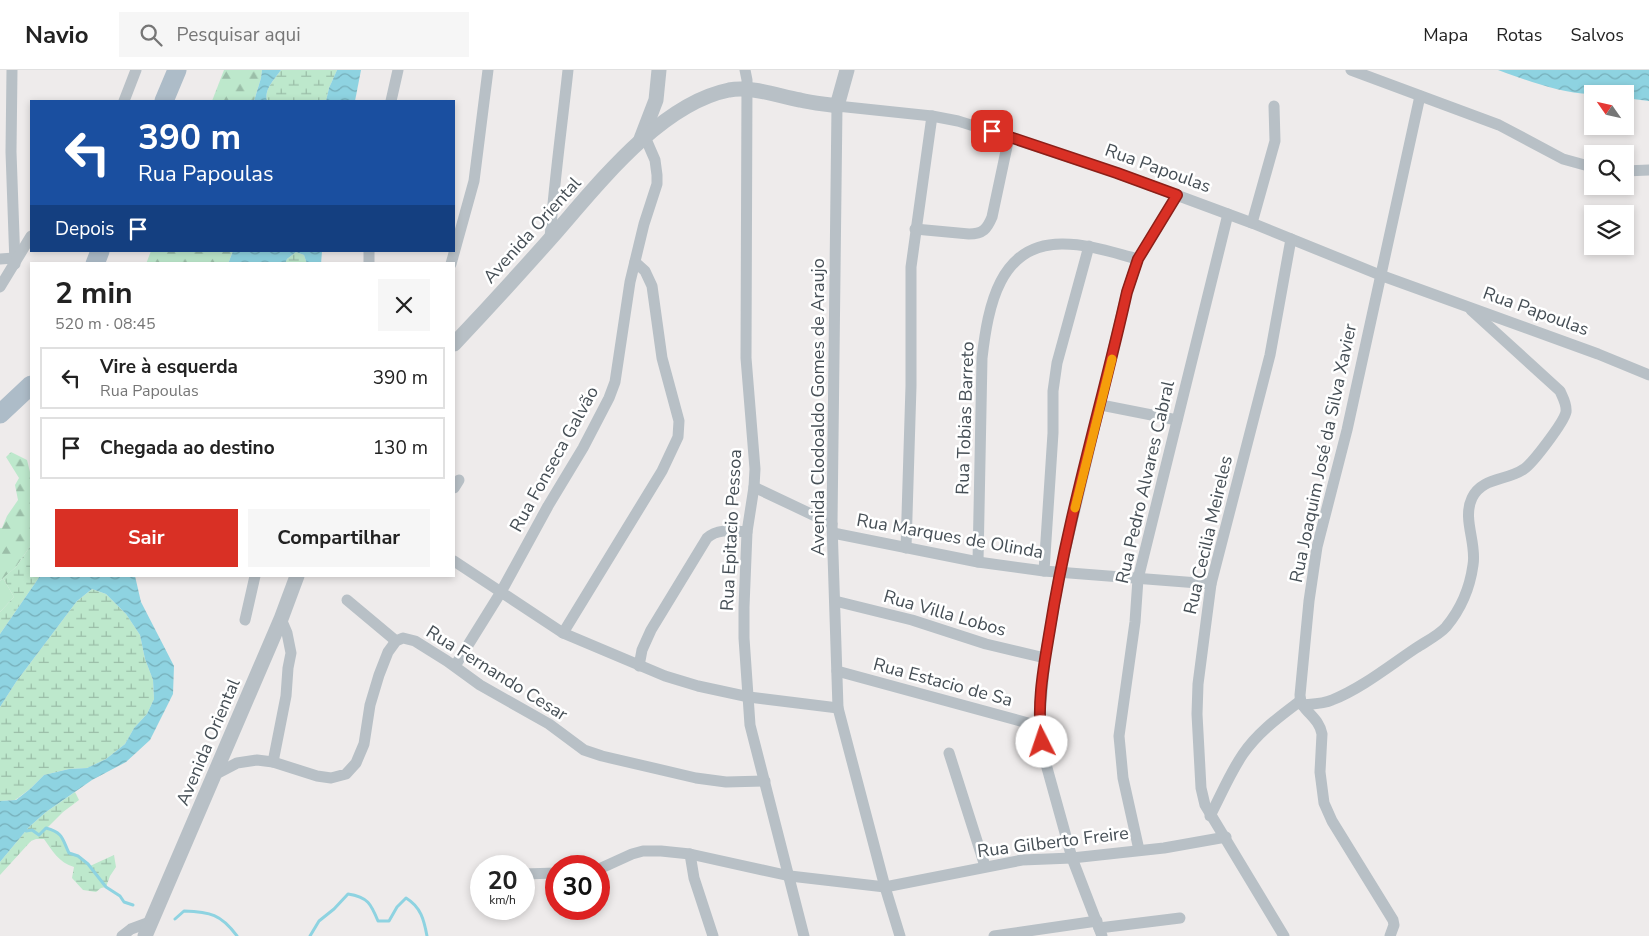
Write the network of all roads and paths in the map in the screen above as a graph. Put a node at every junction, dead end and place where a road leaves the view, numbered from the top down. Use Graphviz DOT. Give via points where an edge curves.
graph roads {
  1 [pos="12,70"];
  2 [pos="136,70"];
  3 [pos="177,70"];
  4 [pos="398,70"];
  5 [pos="488,70"];
  6 [pos="568,70"];
  7 [pos="659,70"];
  8 [pos="745,70"];
  9 [pos="847,70"];
  10 [pos="1351,70"];
  11 [pos="747,90"];
  12 [pos="1420,96"];
  13 [pos="124,100"];
  14 [pos="164,100"];
  15 [pos="391,100"];
  16 [pos="656,100"];
  17 [pos="838,106"];
  18 [pos="1274,106"];
  19 [pos="677,113"];
  20 [pos="932,116"];
  21 [pos="1009,137"];
  22 [pos="642,140"];
  23 [pos="1584,165"];
  24 [pos="1649,170"];
  25 [pos="1634,171"];
  26 [pos="1177,195"];
  27 [pos="1228,214"];
  28 [pos="1252,223"];
  29 [pos="915,229"];
  30 [pos="30,237"];
  31 [pos="550,239"];
  32 [pos="1291,239"];
  33 [pos="1089,246"];
  34 [pos="455,250"];
  35 [pos="0,259"];
  36 [pos="1138,259"];
  37 [pos="14,261"];
  38 [pos="635,262"];
  39 [pos="1380,275"];
  40 [pos="0,287"];
  41 [pos="1467,306"];
  42 [pos="455,343"];
  43 [pos="1649,375"];
  44 [pos="30,385"];
  45 [pos="1100,405"];
  46 [pos="0,414"];
  47 [pos="1177,420"];
  48 [pos="754,487"];
  49 [pos="833,529"];
  50 [pos="747,532"];
  51 [pos="906,548"];
  52 [pos="455,562"];
  53 [pos="978,562"];
  54 [pos="1044,570"];
  55 [pos="1060,572"];
  56 [pos="255,577"];
  57 [pos="297,577"];
  58 [pos="1138,580"];
  59 [pos="1210,584"];
  60 [pos="501,592"];
  61 [pos="347,600"];
  62 [pos="835,601"];
  63 [pos="281,619"];
  64 [pos="245,620"];
  65 [pos="563,633"];
  66 [pos="396,641"];
  67 [pos="1046,658"];
  68 [pos="455,666"];
  69 [pos="639,666"];
  70 [pos="837,671"];
  71 [pos="749,697"];
  72 [pos="1301,703"];
  73 [pos="838,708"];
  74 [pos="1040,726"];
  75 [pos="949,753"];
  76 [pos="273,762"];
  77 [pos="214,775"];
  78 [pos="765,781"];
  79 [pos="1210,816"];
  80 [pos="1226,837"];
  81 [pos="1139,850"];
  82 [pos="690,854"];
  83 [pos="1072,858"];
  84 [pos="610,863"];
  85 [pos="985,866"];
  86 [pos="790,876"];
  87 [pos="885,887"];
  88 [pos="1180,918"];
  89 [pos="1100,928"];
  90 [pos="148,929"];
  91 [pos="122,936"];
  92 [pos="713,936"];
  93 [pos="804,936"];
  94 [pos="900,936"];
  95 [pos="994,936"];
  96 [pos="1284,936"];
  97 [pos="1390,936"];
  1 -- 37 [label="street"];
  2 -- 13 [label="street"];
  3 -- 14 [label="main road"];
  4 -- 15 [label="street"];
  5 -- 34 [label="street" via="474,181"];
  6 -- 31 [label="street"];
  7 -- 16 [label="street, Avenida Oriental"];
  8 -- 11 [label="street, Rua Epitacio Pessoa"];
  9 -- 17 [label="street"];
  10 -- 12 [label="street"];
  11 -- 17 [label="street, Rua Papoulas"];
  11 -- 19 [label="street, Rua Papoulas" via="712,95"];
  11 -- 48 [label="street, Rua Epitacio Pessoa" via="746,358"];
  12 -- 23 [label="street" via="1499,125 1563,159"];
  12 -- 39 [label="street, Rua Joaquim José da Silva Xavier"];
  16 -- 19 [label="street" via="664,110"];
  16 -- 22 [label="street, Avenida Oriental"];
  17 -- 20 [label="street, Rua Papoulas"];
  17 -- 49 [label="street, Avenida Clodoaldo Gomes de Araujo"];
  18 -- 28 [label="street" via="1275,141"];
  19 -- 22 [label="street, Rua Papoulas"];
  20 -- 21 [label="street, Rua Papoulas"];
  20 -- 29 [label="street"];
  21 -- 26 [label="street, Rua Papoulas"];
  21 -- 29 [label="street" via="992,217 983,232 969,234"];
  22 -- 31 [label="street, Avenida Oriental"];
  22 -- 38 [label="street, Rua Fonseca Galvão" via="655,160 657,184"];
  24 -- 25 [label="street"];
  26 -- 27 [label="street, Rua Papoulas"];
  26 -- 36 [label="street"];
  27 -- 28 [label="street, Rua Papoulas"];
  27 -- 47 [label="street, Rua Pedro Alvares Cabral"];
  28 -- 32 [label="street, Rua Papoulas"];
  29 -- 51 [label="street" via="910,294"];
  30 -- 37 [label="street"];
  31 -- 42 [label="street, Avenida Oriental"];
  32 -- 39 [label="street, Rua Papoulas"];
  32 -- 59 [label="street, Rua Cecilia Meireles" via="1270,354"];
  33 -- 36 [label="street, Rua Tobias Barreto"];
  33 -- 53 [label="street, Rua Tobias Barreto" via="1044,246 1023,253 999,283 982,358"];
  33 -- 54 [label="street" via="1057,363 1053,391"];
  35 -- 37 [label="street"];
  36 -- 45 [label="street"];
  37 -- 40 [label="street"];
  38 -- 60 [label="street, Rua Fonseca Galvão" via="615,382 609,398"];
  38 -- 65 [label="street" via="645,271 652,286 662,358 679,421 678,437 662,471"];
  39 -- 41 [label="street, Rua Papoulas"];
  39 -- 72 [label="street, Rua Joaquim José da Silva Xavier" via="1347,430 1317,547"];
  41 -- 43 [label="street, Rua Papoulas"];
  41 -- 72 [label="street" via="1560,391 1566,402 1565,417 1523,470 1489,482 1472,497 1469,509 1475,552 1472,573 1458,610 1444,629 1354,689 1330,701"];
  44 -- 46 [label="main road"];
  45 -- 47 [label="street"];
  45 -- 55 [label="street"];
  47 -- 58 [label="street, Rua Pedro Alvares Cabral"];
  48 -- 49 [label="street, Rua Marques de Olinda"];
  48 -- 50 [label="street, Rua Epitacio Pessoa"];
  49 -- 51 [label="street, Rua Marques de Olinda"];
  49 -- 62 [label="street, Avenida Clodoaldo Gomes de Araujo"];
  50 -- 69 [label="street" via="720,530 707,538 651,630"];
  50 -- 71 [label="street, Rua Epitacio Pessoa" via="744,638"];
  51 -- 53 [label="street, Rua Marques de Olinda"];
  52 -- 60 [label="street"];
  53 -- 54 [label="street, Rua Marques de Olinda"];
  54 -- 55 [label="street, Rua Marques de Olinda"];
  55 -- 58 [label="street, Rua Marques de Olinda"];
  55 -- 67 [label="street"];
  56 -- 64 [label="street"];
  57 -- 63 [label="street, Avenida Oriental"];
  58 -- 59 [label="street, Rua Marques de Olinda"];
  58 -- 81 [label="street, Rua Pedro Alvares Cabral" via="1119,736 1123,778"];
  59 -- 79 [label="street, Rua Cecilia Meireles" via="1197,714 1201,788"];
  60 -- 65 [label="street"];
  60 -- 68 [label="street, Rua Fonseca Galvão"];
  61 -- 66 [label="street"];
  62 -- 67 [label="street, Rua Villa Lobos"];
  62 -- 70 [label="street, Avenida Clodoaldo Gomes de Araujo"];
  63 -- 76 [label="street" via="291,653"];
  63 -- 77 [label="street, Avenida Oriental"];
  65 -- 69 [label="street"];
  66 -- 68 [label="street, Rua Fernando Cesar" via="403,638 415,641"];
  66 -- 76 [label="street" via="379,674 364,744 352,769 331,778"];
  67 -- 74 [label="street"];
  68 -- 78 [label="street, Rua Fernando Cesar" via="480,685 549,724 584,750 696,778 726,782"];
  69 -- 71 [label="street" via="698,686"];
  70 -- 73 [label="street, Avenida Clodoaldo Gomes de Araujo"];
  70 -- 74 [label="street, Rua Estacio de Sa"];
  71 -- 73 [label="street"];
  71 -- 78 [label="street, Rua Epitacio Pessoa" via="750,725"];
  72 -- 79 [label="street" via="1254,740"];
  72 -- 97 [label="street" via="1321,726 1324,803 1342,839 1392,920 1394,925"];
  73 -- 87 [label="street, Avenida Clodoaldo Gomes de Araujo"];
  74 -- 83 [label="street" via="1044,757"];
  75 -- 85 [label="street"];
  76 -- 77 [label="street" via="245,760"];
  77 -- 90 [label="street, Avenida Oriental"];
  78 -- 86 [label="street, Rua Epitacio Pessoa"];
  79 -- 80 [label="street, Rua Cecilia Meireles"];
  80 -- 81 [label="street, Rua Gilberto Freire"];
  80 -- 96 [label="street, Rua Cecilia Meireles"];
  81 -- 83 [label="street, Rua Gilberto Freire"];
  82 -- 84 [label="street, Rua Gilberto Freire" via="643,851"];
  82 -- 86 [label="street, Rua Gilberto Freire"];
  82 -- 92 [label="street" via="694,878"];
  83 -- 85 [label="street, Rua Gilberto Freire" via="1022,860"];
  83 -- 89 [label="street"];
  85 -- 87 [label="street, Rua Gilberto Freire"];
  86 -- 87 [label="street, Rua Gilberto Freire"];
  86 -- 93 [label="street, Rua Epitacio Pessoa"];
  87 -- 94 [label="street, Avenida Clodoaldo Gomes de Araujo"];
  88 -- 89 [label="street"];
  89 -- 95 [label="street"];
  90 -- 91 [label="street, Avenida Oriental" via="130,929"];
}
